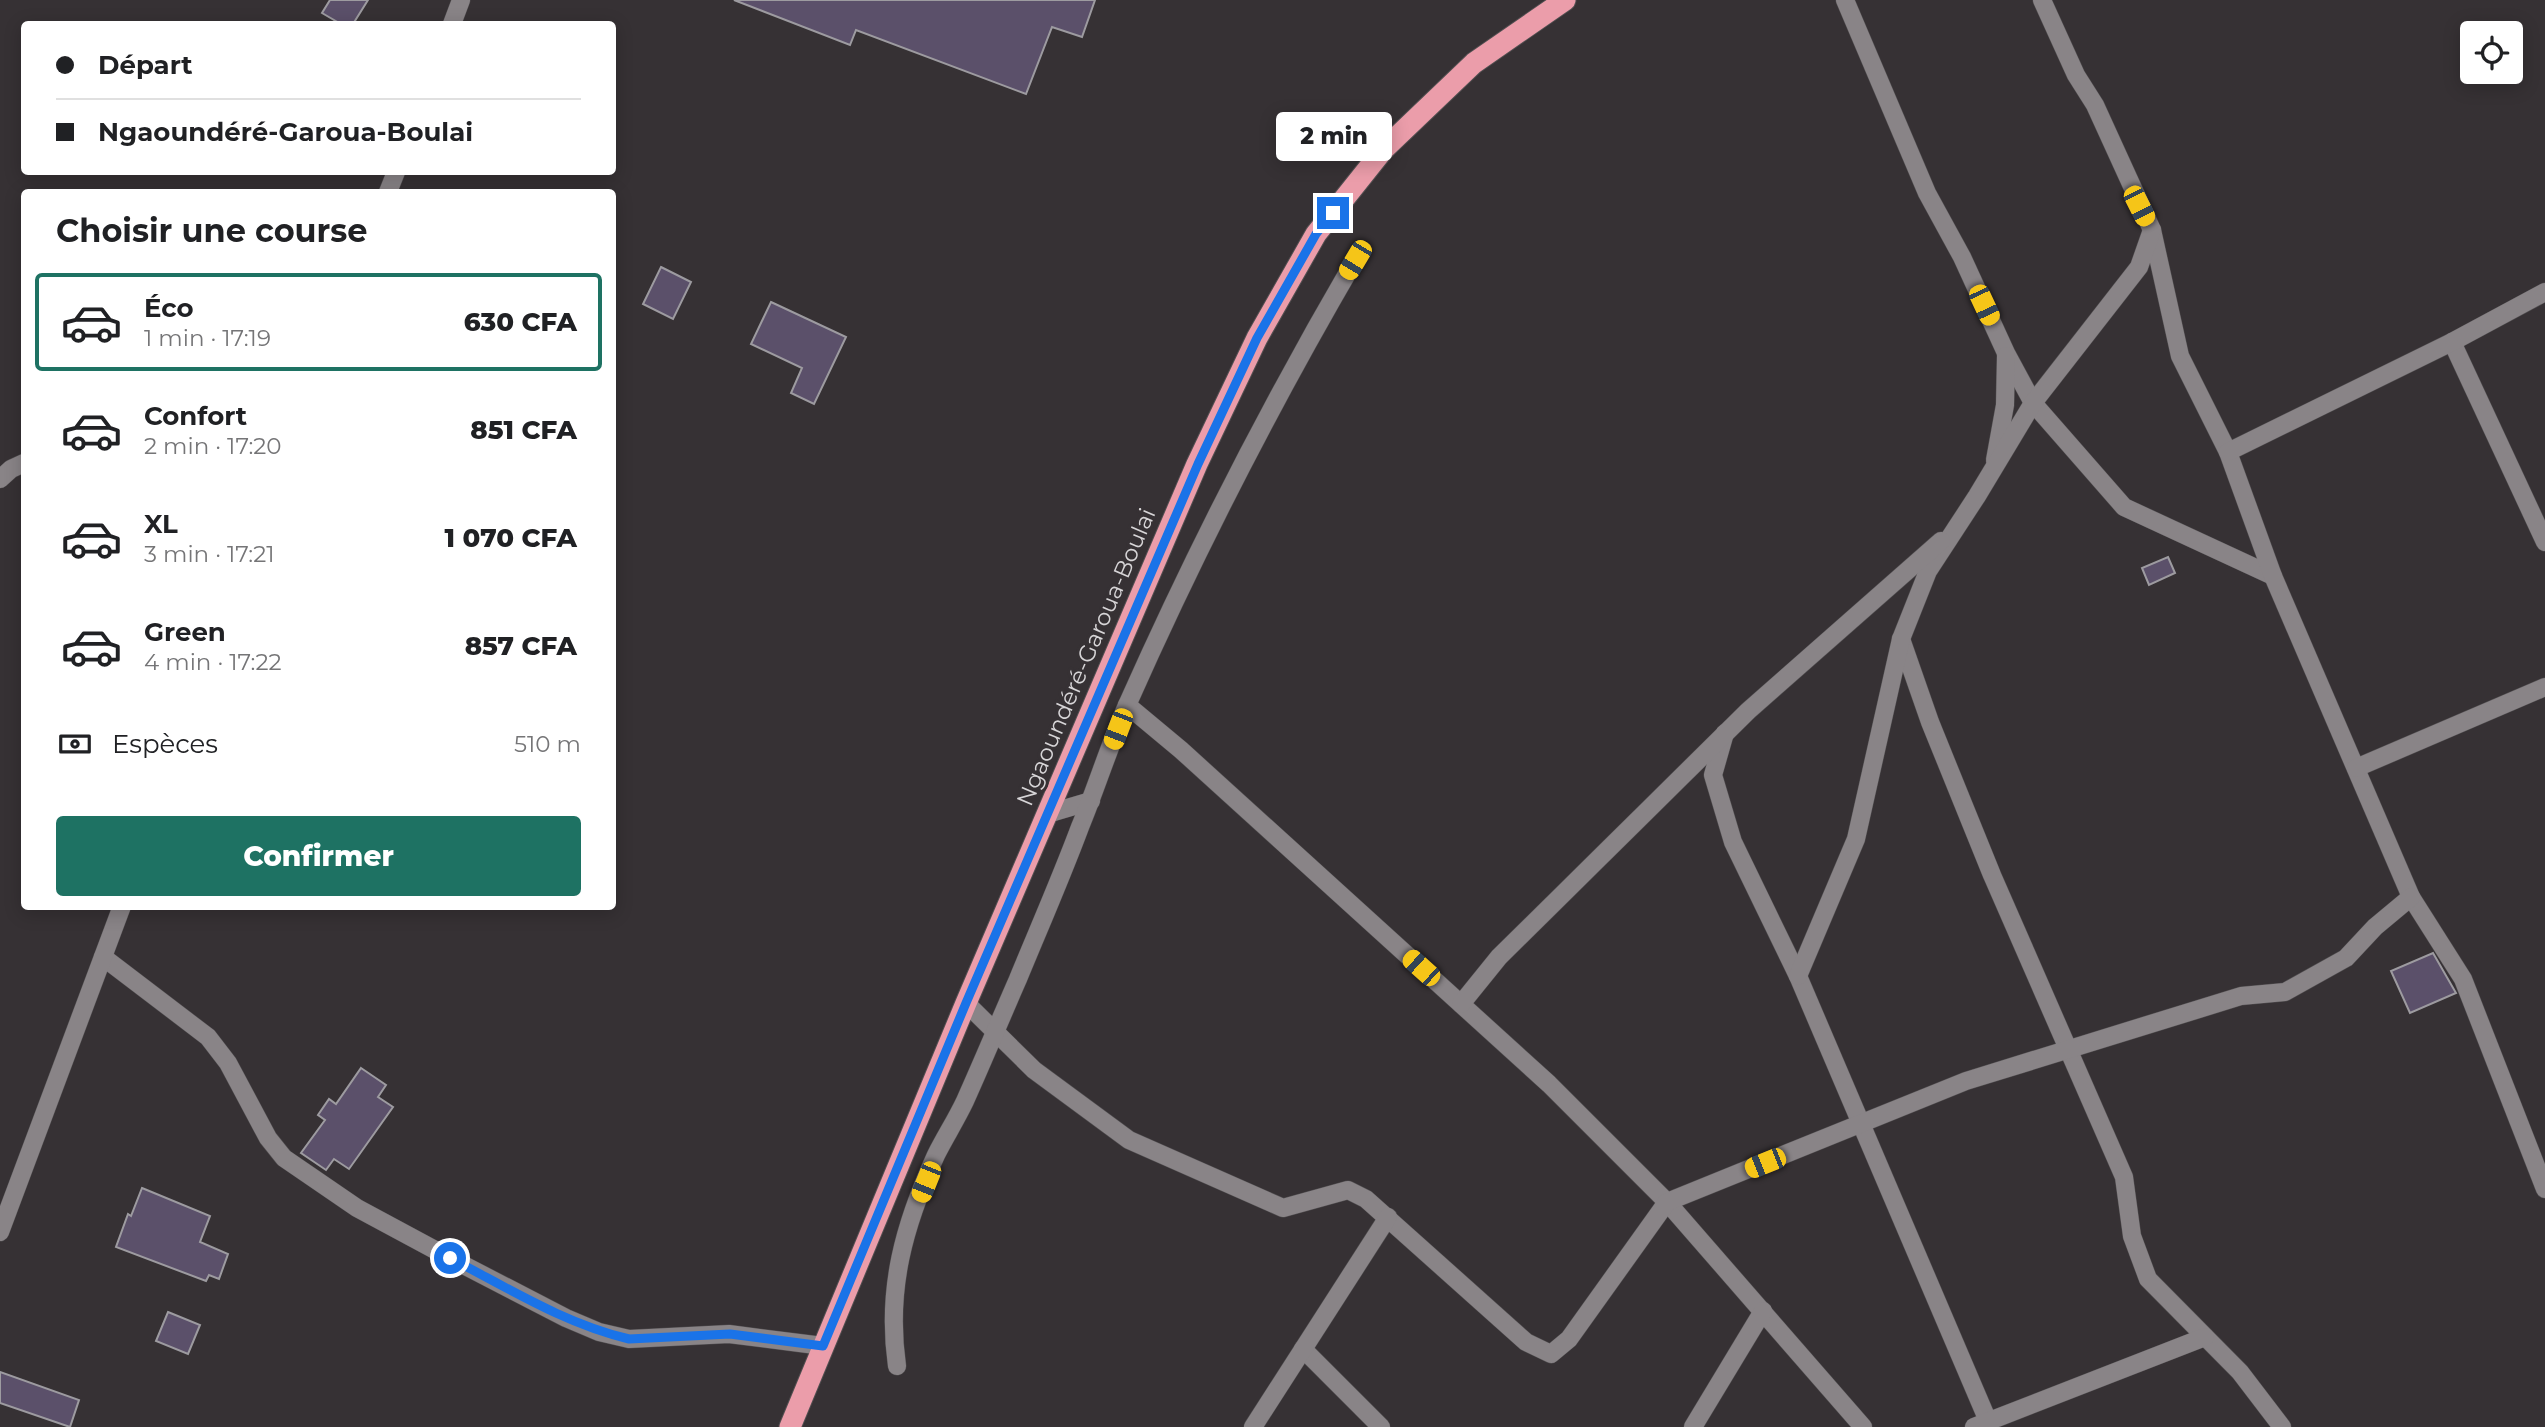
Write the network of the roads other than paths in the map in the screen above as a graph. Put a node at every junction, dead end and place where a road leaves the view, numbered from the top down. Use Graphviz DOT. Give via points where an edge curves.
graph roads {
  1 [pos="461,0"];
  2 [pos="1565,0"];
  3 [pos="1844,0"];
  4 [pos="2042,0"];
  5 [pos="453,21"];
  6 [pos="2152,230"];
  7 [pos="1355,260"];
  8 [pos="2545,292"];
  9 [pos="2452,342"];
  10 [pos="2006,353"];
  11 [pos="2033,403"];
  12 [pos="2228,452"];
  13 [pos="21,464"];
  14 [pos="1993,470"];
  15 [pos="0,479"];
  16 [pos="1958,526"];
  17 [pos="2544,536"];
  18 [pos="2273,576"];
  19 [pos="1901,639"];
  20 [pos="2545,687"];
  21 [pos="1127,705"];
  22 [pos="1725,733"];
  23 [pos="2356,768"];
  24 [pos="1091,801"];
  25 [pos="1047,814"];
  26 [pos="2411,897"];
  27 [pos="121,910"];
  28 [pos="103,957"];
  29 [pos="1798,976"];
  30 [pos="966,1003"];
  31 [pos="1461,1004"];
  32 [pos="995,1032"];
  33 [pos="2069,1048"];
  34 [pos="1862,1124"];
  35 [pos="2545,1189"];
  36 [pos="1667,1202"];
  37 [pos="1388,1217"];
  38 [pos="0,1232"];
  39 [pos="1763,1311"];
  40 [pos="2205,1337"];
  41 [pos="823,1346"];
  42 [pos="1303,1349"];
  43 [pos="897,1366"];
  44 [pos="1981,1424"];
  45 [pos="790,1427"];
  46 [pos="1253,1427"];
  47 [pos="1381,1427"];
  48 [pos="1693,1427"];
  49 [pos="1863,1427"];
  50 [pos="2282,1427"];
  1 -- 5 [label="street"];
  2 -- 25 [label="highway, Ngaoundéré-Garoua-Boulai" via="1474,64 1383,150 1316,234 1257,338 1203,451"];
  3 -- 10 [label="street" via="1927,193"];
  4 -- 6 [label="street"];
  6 -- 11 [label="street" via="2139,267"];
  6 -- 12 [label="street" via="2180,356"];
  7 -- 21 [label="street" via="1292,367 1224,499"];
  8 -- 9 [label="street"];
  9 -- 12 [label="street"];
  9 -- 17 [label="street"];
  10 -- 11 [label="street"];
  10 -- 14 [label="street" via="2004,405"];
  11 -- 14 [label="street"];
  11 -- 18 [label="street" via="2124,508"];
  12 -- 18 [label="street"];
  13 -- 15 [label="street"];
  14 -- 16 [label="street"];
  16 -- 19 [label="street" via="1928,571"];
  16 -- 22 [label="street"];
  18 -- 23 [label="street"];
  19 -- 29 [label="street" via="1856,839"];
  19 -- 33 [label="street" via="1992,875"];
  20 -- 23 [label="street"];
  21 -- 24 [label="street"];
  21 -- 31 [label="street"];
  22 -- 29 [label="street" via="1713,775 1733,842"];
  22 -- 31 [label="street" via="1499,957"];
  23 -- 26 [label="street"];
  24 -- 25 [label="street"];
  24 -- 32 [label="street"];
  25 -- 30 [label="highway, Ngaoundéré-Garoua-Boulai"];
  26 -- 33 [label="street" via="2346,958 2285,992 2241,996"];
  26 -- 35 [label="street" via="2463,979"];
  27 -- 28 [label="street"];
  28 -- 38 [label="street"];
  28 -- 41 [label="street" via="208,1037 284,1158 357,1208 599,1332 629,1339 730,1334"];
  29 -- 34 [label="street"];
  30 -- 32 [label="street"];
  30 -- 41 [label="highway, Ngaoundéré-Garoua-Boulai"];
  31 -- 36 [label="street"];
  32 -- 37 [label="street" via="1034,1070 1129,1140 1283,1208 1348,1190"];
  32 -- 43 [label="street" via="936,1156 906,1233 893,1304"];
  33 -- 34 [label="street" via="1966,1081"];
  33 -- 40 [label="street" via="2124,1177 2132,1236 2148,1279"];
  34 -- 36 [label="street"];
  34 -- 44 [label="street"];
  36 -- 37 [label="street" via="1569,1339 1551,1354 1527,1342"];
  36 -- 39 [label="street"];
  37 -- 42 [label="street"];
  39 -- 48 [label="street"];
  39 -- 49 [label="street"];
  40 -- 44 [label="street"];
  40 -- 50 [label="street" via="2240,1372"];
  41 -- 45 [label="highway, Ngaoundéré-Garoua-Boulai"];
  42 -- 46 [label="street"];
  42 -- 47 [label="street"];
}
